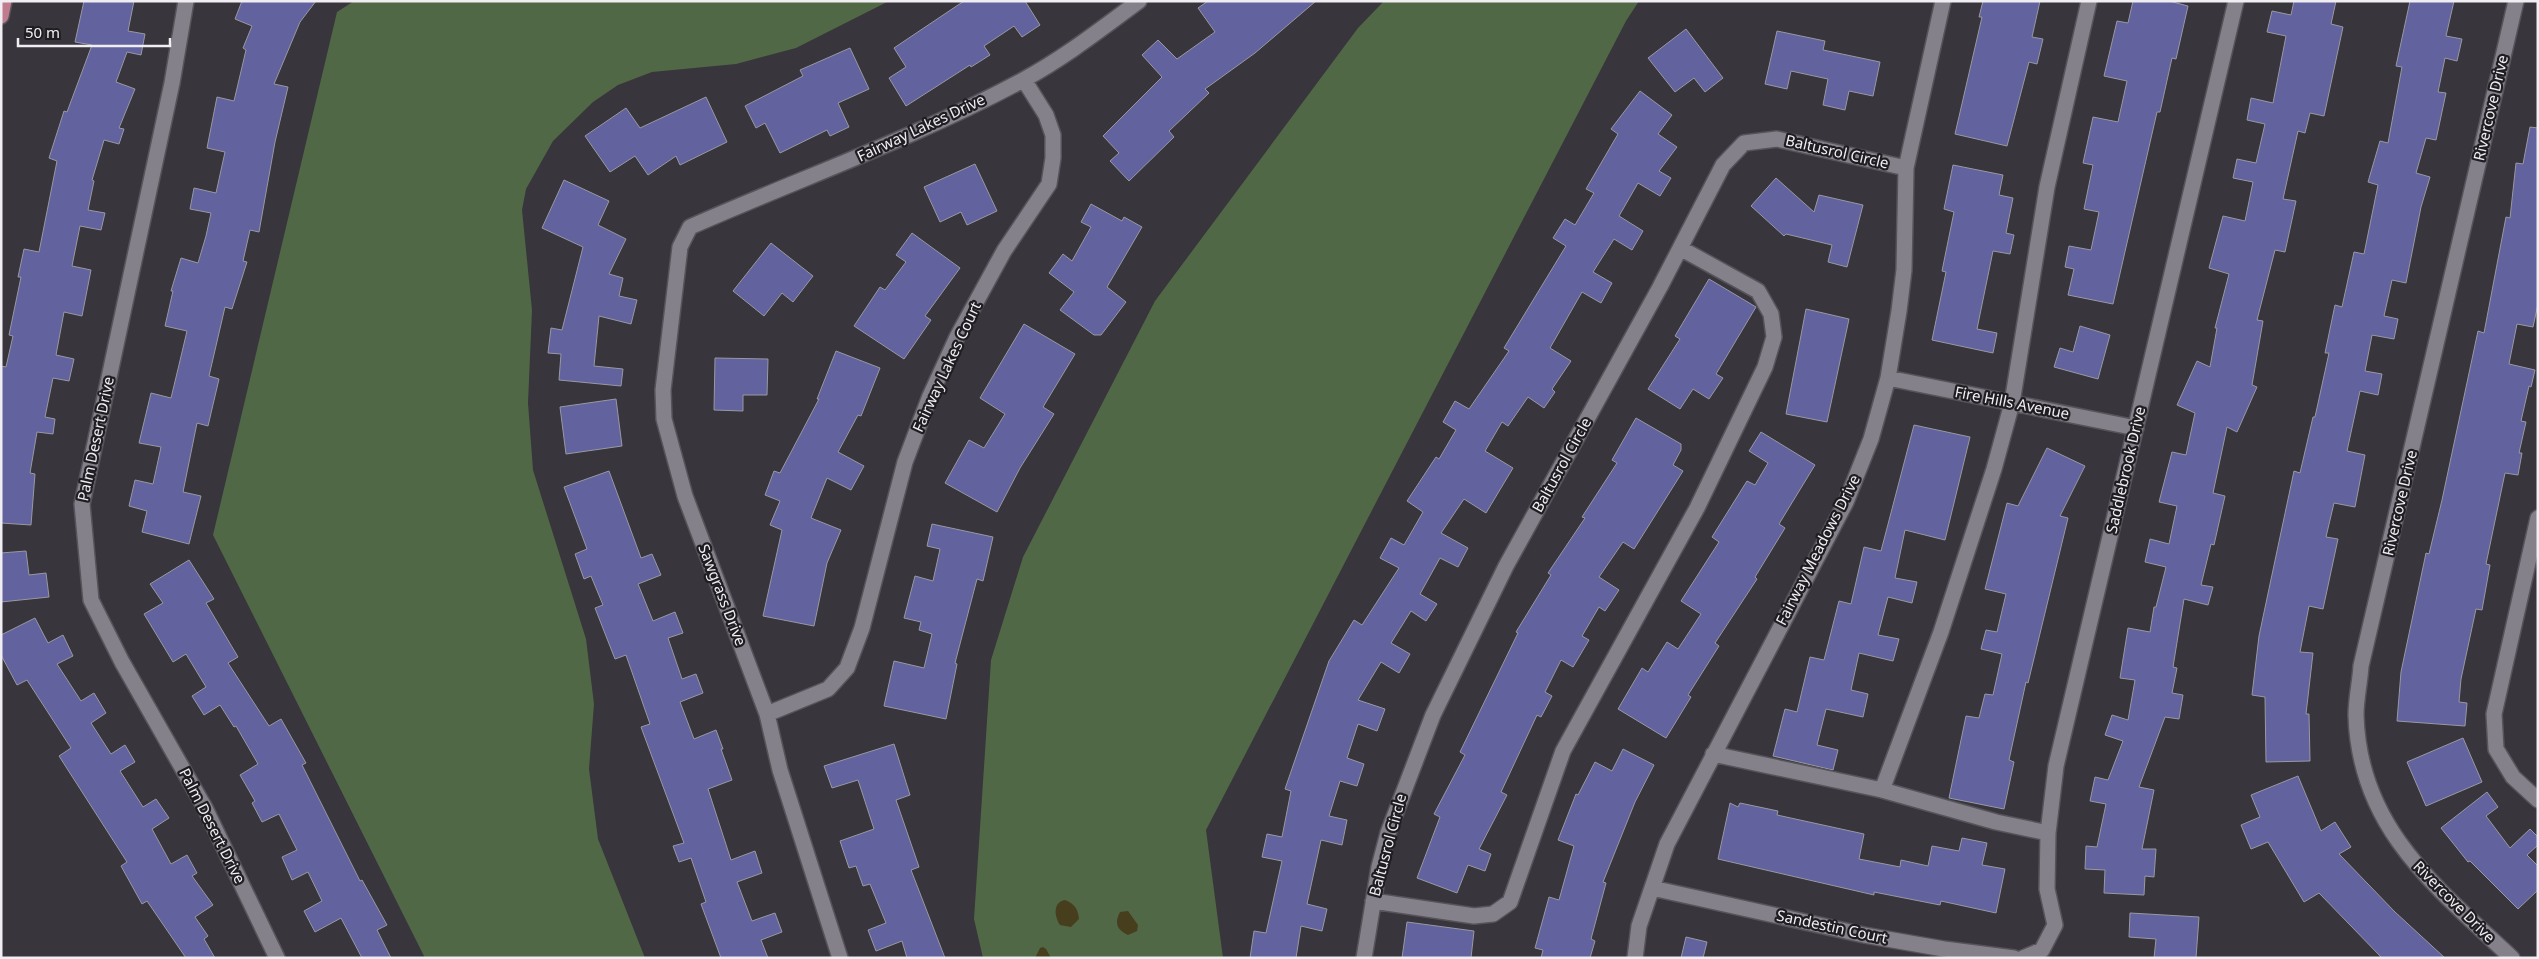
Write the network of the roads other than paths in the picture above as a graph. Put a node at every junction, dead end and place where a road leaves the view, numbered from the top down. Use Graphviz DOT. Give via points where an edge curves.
graph roads {
  1 [pos="4,1"];
  2 [pos="186,1"];
  3 [pos="1139,1"];
  4 [pos="1943,1"];
  5 [pos="2089,1"];
  6 [pos="2236,1"];
  7 [pos="2516,1"];
  8 [pos="1,16"];
  9 [pos="1024,80"];
  10 [pos="1906,168"];
  11 [pos="690,227"];
  12 [pos="1680,248"];
  13 [pos="1888,378"];
  14 [pos="2012,403"];
  15 [pos="2136,428"];
  16 [pos="2538,518"];
  17 [pos="767,714"];
  18 [pos="1713,754"];
  19 [pos="1882,790"];
  20 [pos="2538,800"];
  21 [pos="2048,833"];
  22 [pos="1652,888"];
  23 [pos="1373,901"];
  24 [pos="277,958"];
  25 [pos="840,958"];
  26 [pos="1364,958"];
  27 [pos="1635,958"];
  28 [pos="2014,958"];
  29 [pos="2023,958"];
  30 [pos="2512,958"];
  1 -- 8 [label="main road"];
  2 -- 24 [label="street, Palm Desert Drive" via="172,83 82,504 85,554 91,600 122,662 205,808"];
  3 -- 9 [label="street, Fairway Lakes Drive"];
  4 -- 10 [label="street, Fairway Meadows Drive"];
  5 -- 14 [label="street" via="2047,187"];
  6 -- 15 [label="street, Saddlebrook Drive"];
  7 -- 30 [label="street, Rivercove Drive" via="2361,666 2356,714 2361,759 2369,784 2402,850 2438,889"];
  9 -- 11 [label="street, Fairway Lakes Drive" via="880,149"];
  9 -- 17 [label="street, Fairway Lakes Court" via="1046,115 1053,135 1049,184 1004,251 930,396 905,462 862,628 847,668 828,689"];
  10 -- 12 [label="street, Baltusrol Circle" via="1777,139 1744,142 1723,165"];
  10 -- 13 [label="street, Fairway Meadows Drive" via="1904,270"];
  11 -- 17 [label="street, Sawgrass Drive" via="680,247 663,390 664,419 685,496"];
  12 -- 23 [label="street, Baltusrol Circle" via="1506,566 1433,715 1398,803 1379,867"];
  12 -- 23 [label="street" via="1758,291 1771,314 1774,337 1765,367 1697,508 1563,751 1510,902 1493,914 1474,916"];
  13 -- 14 [label="street, Fire Hills Avenue"];
  13 -- 18 [label="street, Fairway Meadows Drive" via="1870,439 1846,502"];
  14 -- 15 [label="street, Fire Hills Avenue"];
  14 -- 19 [label="street" via="1941,632"];
  15 -- 21 [label="street, Saddlebrook Drive" via="2056,766"];
  16 -- 20 [label="street" via="2494,714 2496,749 2513,777"];
  17 -- 25 [label="street, Sawgrass Drive" via="780,770"];
  18 -- 19 [label="street"];
  18 -- 22 [label="street, Fairway Meadows Drive" via="1668,844"];
  19 -- 21 [label="street"];
  21 -- 29 [label="street, Saddlebrook Drive" via="2047,889 2054,925 2042,950"];
  22 -- 27 [label="street, Fairway Meadows Drive" via="1639,926"];
  22 -- 28 [label="street, Sandestin Court" via="1864,935"];
  23 -- 26 [label="street, Baltusrol Circle"];
}
